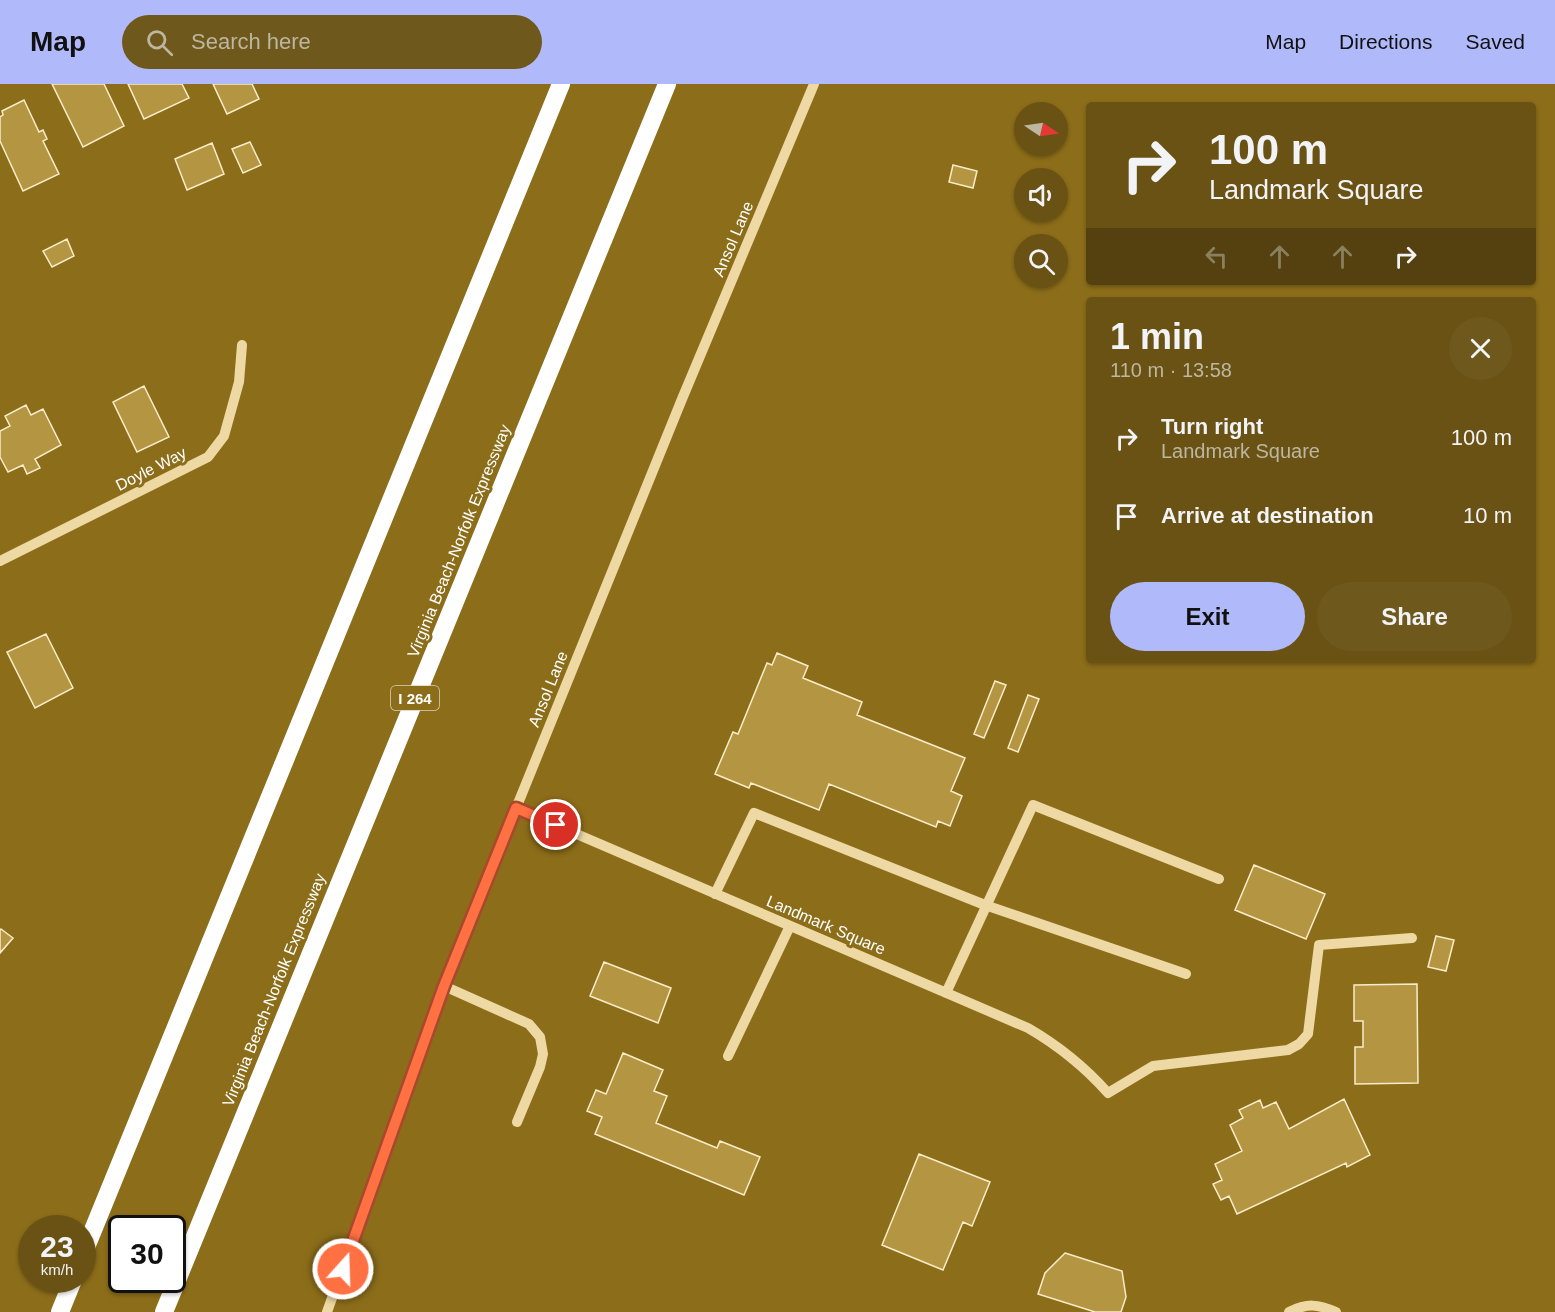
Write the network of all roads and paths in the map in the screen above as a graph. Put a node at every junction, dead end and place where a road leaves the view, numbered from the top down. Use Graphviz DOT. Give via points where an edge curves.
graph roads {
  1 [pos="561,84"];
  2 [pos="667,84"];
  3 [pos="814,84"];
  4 [pos="242,345"];
  5 [pos="0,561"];
  6 [pos="516,808"];
  7 [pos="1219,879"];
  8 [pos="715,894"];
  9 [pos="985,904"];
  10 [pos="790,926"];
  11 [pos="1412,938"];
  12 [pos="1186,974"];
  13 [pos="444,986"];
  14 [pos="946,993"];
  15 [pos="728,1056"];
  16 [pos="518,1122"];
  17 [pos="96,1223"];
  18 [pos="68,1293"];
  19 [pos="60,1312"];
  20 [pos="164,1312"];
  21 [pos="327,1312"];
  22 [pos="1289,1312"];
  23 [pos="1336,1312"];
  1 -- 17 [label="highway"];
  2 -- 20 [label="highway, Virginia Beach-Norfolk Expressway / I 264"];
  3 -- 6 [label="street, Ansol Lane"];
  4 -- 5 [label="street, Doyle Way" via="239,382 224,436 208,457"];
  6 -- 8 [label="street, Landmark Square"];
  6 -- 13 [label="street, Ansol Lane"];
  7 -- 9 [label="street" via="1032,805"];
  8 -- 9 [label="street" via="754,813"];
  8 -- 10 [label="street, Landmark Square"];
  9 -- 12 [label="street"];
  9 -- 14 [label="street"];
  10 -- 14 [label="street, Landmark Square"];
  10 -- 15 [label="street"];
  11 -- 14 [label="street, Landmark Square" via="1319,945 1308,1034 1294,1047 1153,1066 1108,1093 1087,1069 1056,1044"];
  13 -- 16 [label="street" via="529,1024 540,1037 540,1067"];
  13 -- 21 [label="street, Ansol Lane"];
  18 -- 19 [label="highway"];
  22 -- 23 [label="street" via="1303,1305 1320,1305"];
}
